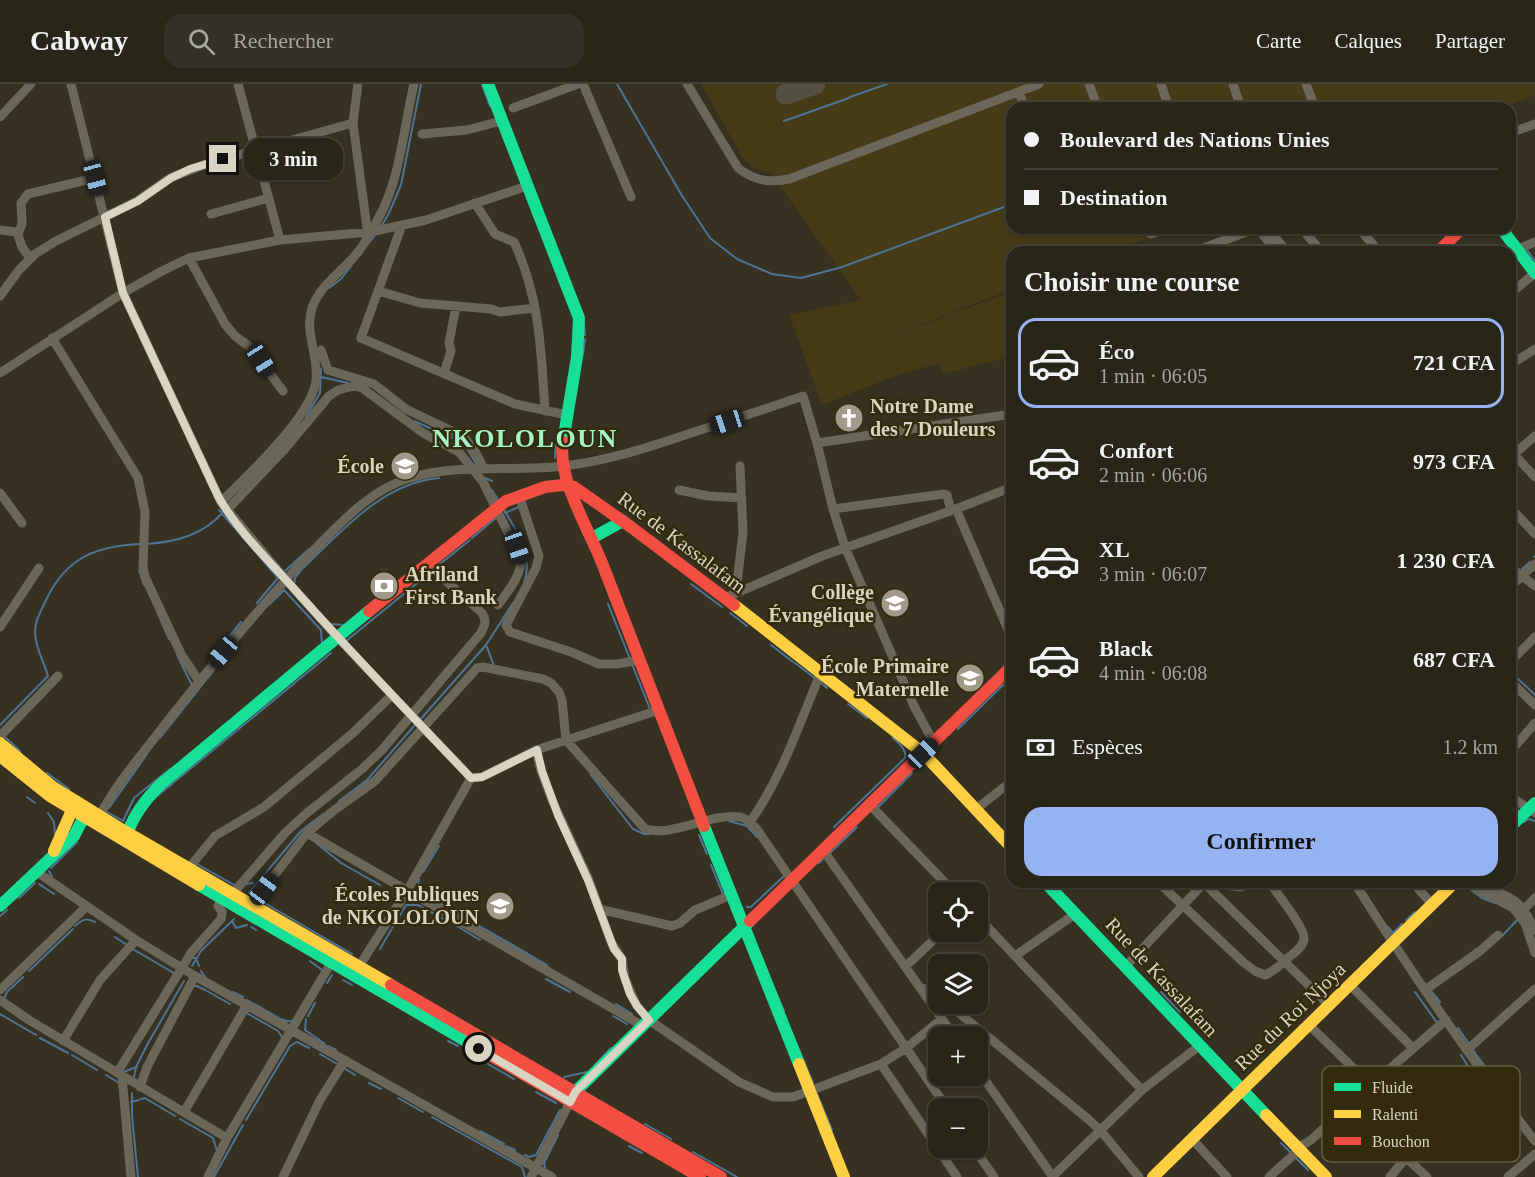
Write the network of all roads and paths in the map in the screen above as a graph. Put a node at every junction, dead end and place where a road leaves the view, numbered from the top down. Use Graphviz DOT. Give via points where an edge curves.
graph roads {
  1 [pos="31,84"];
  2 [pos="71,84"];
  3 [pos="238,84"];
  4 [pos="358,84"];
  5 [pos="414,84"];
  6 [pos="488,84"];
  7 [pos="578,84"];
  8 [pos="583,84"];
  9 [pos="687,84"];
  10 [pos="1039,84"];
  11 [pos="1089,84"];
  12 [pos="1161,84"];
  13 [pos="1233,84"];
  14 [pos="1306,84"];
  15 [pos="1019,92"];
  16 [pos="1023,102"];
  17 [pos="1096,102"];
  18 [pos="1167,102"];
  19 [pos="1239,102"];
  20 [pos="1313,102"];
  21 [pos="513,108"];
  22 [pos="0,117"];
  23 [pos="501,121"];
  24 [pos="353,123"];
  25 [pos="1535,124"];
  26 [pos="1516,131"];
  27 [pos="422,134"];
  28 [pos="257,151"];
  29 [pos="95,178"];
  30 [pos="527,186"];
  31 [pos="631,197"];
  32 [pos="269,198"];
  33 [pos="475,203"];
  34 [pos="211,214"];
  35 [pos="105,217"];
  36 [pos="402,225"];
  37 [pos="0,230"];
  38 [pos="369,232"];
  39 [pos="18,234"];
  40 [pos="1242,234"];
  41 [pos="1273,234"];
  42 [pos="1306,234"];
  43 [pos="1364,234"];
  44 [pos="1456,234"];
  45 [pos="1506,234"];
  46 [pos="280,240"];
  47 [pos="1535,242"];
  48 [pos="1209,246"];
  49 [pos="1282,246"];
  50 [pos="1317,246"];
  51 [pos="1374,246"];
  52 [pos="1444,246"];
  53 [pos="1516,246"];
  54 [pos="1516,247"];
  55 [pos="1518,249"];
  56 [pos="30,258"];
  57 [pos="189,258"];
  58 [pos="1535,273"];
  59 [pos="1516,289"];
  60 [pos="378,291"];
  61 [pos="123,293"];
  62 [pos="0,296"];
  63 [pos="456,306"];
  64 [pos="536,308"];
  65 [pos="52,338"];
  66 [pos="1535,349"];
  67 [pos="321,350"];
  68 [pos="1516,361"];
  69 [pos="0,373"];
  70 [pos="444,374"];
  71 [pos="283,392"];
  72 [pos="545,411"];
  73 [pos="567,415"];
  74 [pos="1006,415"];
  75 [pos="1535,436"];
  76 [pos="817,442"];
  77 [pos="1516,449"];
  78 [pos="1516,456"];
  79 [pos="564,466"];
  80 [pos="740,466"];
  81 [pos="482,469"];
  82 [pos="1535,477"];
  83 [pos="569,485"];
  84 [pos="1006,489"];
  85 [pos="679,490"];
  86 [pos="0,493"];
  87 [pos="519,495"];
  88 [pos="742,498"];
  89 [pos="500,504"];
  90 [pos="224,506"];
  91 [pos="832,509"];
  92 [pos="954,510"];
  93 [pos="1516,513"];
  94 [pos="623,521"];
  95 [pos="22,523"];
  96 [pos="1535,534"];
  97 [pos="592,538"];
  98 [pos="845,547"];
  99 [pos="427,564"];
  100 [pos="1535,564"];
  101 [pos="39,568"];
  102 [pos="1516,572"];
  103 [pos="1522,576"];
  104 [pos="286,580"];
  105 [pos="1516,582"];
  106 [pos="1535,586"];
  107 [pos="731,595"];
  108 [pos="498,605"];
  109 [pos="2,621"];
  110 [pos="1006,626"];
  111 [pos="1535,637"];
  112 [pos="338,638"];
  113 [pos="1516,656"];
  114 [pos="640,660"];
  115 [pos="821,672"];
  116 [pos="1006,675"];
  117 [pos="58,676"];
  118 [pos="199,681"];
  119 [pos="1516,687"];
  120 [pos="392,695"];
  121 [pos="1535,705"];
  122 [pos="659,710"];
  123 [pos="411,715"];
  124 [pos="1535,723"];
  125 [pos="423,728"];
  126 [pos="0,736"];
  127 [pos="566,740"];
  128 [pos="0,743"];
  129 [pos="934,743"];
  130 [pos="1516,745"];
  131 [pos="537,750"];
  132 [pos="923,753"];
  133 [pos="0,756"];
  134 [pos="471,778"];
  135 [pos="1006,786"];
  136 [pos="1516,799"];
  137 [pos="870,805"];
  138 [pos="73,806"];
  139 [pos="1533,808"];
  140 [pos="976,809"];
  141 [pos="92,817"];
  142 [pos="703,821"];
  143 [pos="750,822"];
  144 [pos="1516,822"];
  145 [pos="308,833"];
  146 [pos="125,837"];
  147 [pos="1006,842"];
  148 [pos="823,850"];
  149 [pos="52,855"];
  150 [pos="189,868"];
  151 [pos="37,872"];
  152 [pos="792,881"];
  153 [pos="944,882"];
  154 [pos="1051,888"];
  155 [pos="1165,888"];
  156 [pos="1199,888"];
  157 [pos="1209,888"];
  158 [pos="1275,888"];
  159 [pos="1358,888"];
  160 [pos="1417,888"];
  161 [pos="1449,888"];
  162 [pos="1476,888"];
  163 [pos="1491,888"];
  164 [pos="406,891"];
  165 [pos="233,893"];
  166 [pos="731,895"];
  167 [pos="221,898"];
  168 [pos="1535,898"];
  169 [pos="1182,904"];
  170 [pos="1432,904"];
  171 [pos="254,905"];
  172 [pos="0,906"];
  173 [pos="86,907"];
  174 [pos="599,909"];
  175 [pos="1524,909"];
  176 [pos="1075,914"];
  177 [pos="744,927"];
  178 [pos="988,927"];
  179 [pos="1535,930"];
  180 [pos="1498,935"];
  181 [pos="136,940"];
  182 [pos="931,942"];
  183 [pos="1392,943"];
  184 [pos="1535,953"];
  185 [pos="1016,956"];
  186 [pos="334,958"];
  187 [pos="1284,962"];
  188 [pos="905,967"];
  189 [pos="1125,967"];
  190 [pos="182,968"];
  191 [pos="356,971"];
  192 [pos="195,976"];
  193 [pos="1350,985"];
  194 [pos="919,986"];
  195 [pos="1535,989"];
  196 [pos="0,990"];
  197 [pos="928,990"];
  198 [pos="1425,990"];
  199 [pos="0,1000"];
  200 [pos="247,1005"];
  201 [pos="1329,1005"];
  202 [pos="960,1014"];
  203 [pos="942,1019"];
  204 [pos="1446,1020"];
  205 [pos="646,1023"];
  206 [pos="1309,1025"];
  207 [pos="947,1026"];
  208 [pos="292,1030"];
  209 [pos="63,1041"];
  210 [pos="1199,1046"];
  211 [pos="906,1048"];
  212 [pos="1413,1048"];
  213 [pos="1467,1050"];
  214 [pos="345,1060"];
  215 [pos="881,1064"];
  216 [pos="1351,1066"];
  217 [pos="1393,1066"];
  218 [pos="1478,1066"];
  219 [pos="120,1074"];
  220 [pos="988,1084"];
  221 [pos="140,1087"];
  222 [pos="1142,1090"];
  223 [pos="1241,1090"];
  224 [pos="810,1092"];
  225 [pos="573,1097"];
  226 [pos="940,1098"];
  227 [pos="184,1112"];
  228 [pos="1520,1122"];
  229 [pos="1100,1130"];
  230 [pos="1322,1130"];
  231 [pos="227,1138"];
  232 [pos="1192,1139"];
  233 [pos="1535,1141"];
  234 [pos="1296,1147"];
  235 [pos="1535,1154"];
  236 [pos="981,1158"];
  237 [pos="1403,1162"];
  238 [pos="1410,1162"];
  239 [pos="536,1167"];
  240 [pos="131,1177"];
  241 [pos="208,1177"];
  242 [pos="283,1177"];
  243 [pos="531,1177"];
  244 [pos="552,1177"];
  245 [pos="700,1177"];
  246 [pos="721,1177"];
  247 [pos="844,1177"];
  248 [pos="957,1177"];
  249 [pos="994,1177"];
  250 [pos="1053,1177"];
  251 [pos="1139,1177"];
  252 [pos="1152,1177"];
  253 [pos="1227,1177"];
  254 [pos="1269,1177"];
  255 [pos="1326,1177"];
  256 [pos="1390,1177"];
  257 [pos="1427,1177"];
  258 [pos="1508,1177"];
  1 -- 22 [label="street"];
  2 -- 29 [label="street"];
  3 -- 28 [label="street"];
  4 -- 24 [label="street"];
  5 -- 38 [label="street" via="393,182 383,212"];
  6 -- 23 [label="street"];
  7 -- 21 [label="street"];
  8 -- 31 [label="street"];
  9 -- 15 [label="street" via="738,168 759,180 772,182 789,179"];
  10 -- 15 [label="street"];
  11 -- 17 [label="street"];
  12 -- 18 [label="street"];
  13 -- 19 [label="street"];
  14 -- 20 [label="street"];
  15 -- 16 [label="street"];
  23 -- 27 [label="street" via="467,130"];
  23 -- 30 [label="street"];
  24 -- 28 [label="street"];
  24 -- 38 [label="street"];
  25 -- 26 [label="street"];
  28 -- 32 [label="street"];
  28 -- 35 [label="street" via="190,169"];
  29 -- 35 [label="street"];
  29 -- 39 [label="street" via="28,194 21,203 22,224"];
  30 -- 33 [label="street"];
  30 -- 73 [label="street" via="579,318"];
  32 -- 34 [label="street"];
  32 -- 46 [label="street"];
  33 -- 36 [label="street"];
  33 -- 64 [label="street" via="495,234 514,242 527,269"];
  35 -- 56 [label="street"];
  35 -- 61 [label="street"];
  36 -- 38 [label="street"];
  36 -- 60 [label="street"];
  37 -- 39 [label="street"];
  38 -- 46 [label="street"];
  38 -- 90 [label="street" via="312,309 310,335 316,380 304,411"];
  39 -- 56 [label="street"];
  40 -- 48 [label="street"];
  41 -- 49 [label="street"];
  42 -- 50 [label="street"];
  43 -- 51 [label="street"];
  44 -- 52 [label="street"];
  45 -- 53 [label="street"];
  46 -- 57 [label="street"];
  47 -- 55 [label="street"];
  54 -- 55 [label="street"];
  55 -- 58 [label="street"];
  56 -- 62 [label="street"];
  57 -- 61 [label="street"];
  57 -- 71 [label="street" via="225,324 250,347"];
  58 -- 59 [label="street"];
  60 -- 63 [label="street" via="420,303"];
  60 -- 70 [label="street" via="361,338"];
  61 -- 65 [label="street"];
  61 -- 90 [label="street"];
  63 -- 64 [label="street" via="500,312"];
  63 -- 70 [label="street"];
  64 -- 72 [label="street"];
  65 -- 69 [label="street"];
  65 -- 118 [label="street" via="138,478 145,512 143,566 149,588 181,654"];
  66 -- 68 [label="street"];
  67 -- 81 [label="street" via="328,370 374,384 406,409 464,437"];
  70 -- 72 [label="street" via="515,404"];
  72 -- 73 [label="street"];
  73 -- 79 [label="street"];
  74 -- 76 [label="street"];
  75 -- 77 [label="street"];
  76 -- 79 [label="street" via="803,396 630,452"];
  76 -- 91 [label="street"];
  78 -- 82 [label="street"];
  79 -- 81 [label="street"];
  79 -- 83 [label="street"];
  80 -- 88 [label="street"];
  81 -- 89 [label="street" via="483,482"];
  81 -- 90 [label="street" via="423,433 362,388 347,386 329,396 283,451"];
  81 -- 104 [label="street" via="409,478 377,494 337,527"];
  83 -- 87 [label="street"];
  83 -- 94 [label="street, Rue de Kassalafam"];
  83 -- 97 [label="street"];
  84 -- 92 [label="street"];
  85 -- 88 [label="street"];
  86 -- 95 [label="street"];
  87 -- 89 [label="street"];
  87 -- 114 [label="street" via="539,556 506,624 508,630 599,664"];
  88 -- 107 [label="street" via="743,532"];
  89 -- 99 [label="street"];
  89 -- 108 [label="street" via="521,559 520,571"];
  90 -- 104 [label="street"];
  91 -- 92 [label="street" via="944,494"];
  91 -- 98 [label="street"];
  92 -- 98 [label="street"];
  92 -- 110 [label="street"];
  93 -- 96 [label="street"];
  94 -- 97 [label="street"];
  94 -- 107 [label="street, Rue de Kassalafam"];
  97 -- 114 [label="street"];
  98 -- 107 [label="street"];
  98 -- 129 [label="street"];
  99 -- 112 [label="street"];
  99 -- 123 [label="street" via="486,619 475,640"];
  100 -- 103 [label="street"];
  101 -- 109 [label="street"];
  102 -- 103 [label="street"];
  103 -- 105 [label="street"];
  103 -- 106 [label="street"];
  104 -- 112 [label="street"];
  104 -- 118 [label="street"];
  107 -- 115 [label="street, Rue de Kassalafam"];
  111 -- 113 [label="street"];
  112 -- 120 [label="street"];
  112 -- 146 [label="street" via="179,768 145,800 131,819"];
  114 -- 122 [label="street"];
  115 -- 132 [label="street, Rue de Kassalafam"];
  115 -- 143 [label="street" via="771,787"];
  116 -- 129 [label="street"];
  117 -- 126 [label="street"];
  118 -- 141 [label="street"];
  119 -- 121 [label="street"];
  120 -- 123 [label="street"];
  120 -- 150 [label="street" via="264,807 215,836"];
  122 -- 127 [label="street"];
  122 -- 142 [label="street"];
  123 -- 125 [label="street"];
  123 -- 165 [label="street" via="370,761 286,832"];
  124 -- 130 [label="street"];
  125 -- 127 [label="street" via="483,666 543,680 556,687 562,700"];
  125 -- 134 [label="street"];
  125 -- 145 [label="street" via="375,781"];
  127 -- 131 [label="street"];
  127 -- 142 [label="street" via="645,829 661,831"];
  128 -- 138 [label="street"];
  129 -- 132 [label="street"];
  131 -- 134 [label="street" via="482,777"];
  131 -- 174 [label="street" via="555,807"];
  132 -- 137 [label="street"];
  132 -- 140 [label="street, Rue de Kassalafam"];
  133 -- 138 [label="street" via="31,782"];
  134 -- 164 [label="street"];
  135 -- 140 [label="street"];
  136 -- 139 [label="street"];
  137 -- 148 [label="street"];
  137 -- 153 [label="street"];
  138 -- 141 [label="street"];
  138 -- 149 [label="street"];
  139 -- 144 [label="street"];
  140 -- 147 [label="street, Rue de Kassalafam"];
  141 -- 146 [label="street"];
  141 -- 149 [label="street"];
  142 -- 143 [label="street" via="740,817"];
  142 -- 166 [label="street"];
  143 -- 152 [label="street"];
  145 -- 164 [label="street"];
  145 -- 171 [label="street"];
  146 -- 150 [label="street"];
  146 -- 167 [label="street"];
  148 -- 152 [label="street"];
  148 -- 188 [label="street"];
  149 -- 151 [label="street"];
  150 -- 165 [label="street"];
  151 -- 172 [label="street"];
  151 -- 173 [label="street"];
  152 -- 177 [label="street"];
  152 -- 211 [label="street"];
  154 -- 176 [label="street, Rue de Kassalafam"];
  155 -- 169 [label="street"];
  156 -- 169 [label="street"];
  157 -- 187 [label="street"];
  158 -- 187 [label="street" via="1304,940"];
  159 -- 183 [label="street"];
  160 -- 170 [label="street"];
  161 -- 170 [label="street, Rue du Roi Njoya"];
  162 -- 184 [label="street" via="1513,908 1525,923"];
  163 -- 175 [label="street"];
  164 -- 191 [label="street"];
  164 -- 205 [label="street"];
  165 -- 171 [label="street"];
  166 -- 174 [label="street" via="696,910 672,926"];
  166 -- 177 [label="street"];
  167 -- 186 [label="street"];
  167 -- 190 [label="street" via="221,919"];
  168 -- 175 [label="street"];
  169 -- 187 [label="street" via="1255,971 1265,975"];
  169 -- 189 [label="street"];
  170 -- 183 [label="street, Rue du Roi Njoya"];
  171 -- 186 [label="street"];
  173 -- 181 [label="street"];
  173 -- 196 [label="street"];
  174 -- 205 [label="street" via="614,949 622,959 630,994"];
  175 -- 179 [label="street"];
  176 -- 185 [label="street"];
  176 -- 189 [label="street, Rue de Kassalafam"];
  177 -- 205 [label="street"];
  177 -- 224 [label="street"];
  178 -- 185 [label="street"];
  180 -- 198 [label="street"];
  181 -- 190 [label="street"];
  181 -- 209 [label="street" via="100,980"];
  182 -- 188 [label="street"];
  183 -- 193 [label="street, Rue du Roi Njoya"];
  183 -- 198 [label="street"];
  185 -- 222 [label="street"];
  186 -- 191 [label="street"];
  186 -- 208 [label="street"];
  187 -- 201 [label="street"];
  188 -- 194 [label="street"];
  189 -- 210 [label="street, Rue de Kassalafam"];
  190 -- 192 [label="street"];
  190 -- 219 [label="street"];
  191 -- 225 [label="street"];
  192 -- 200 [label="street"];
  192 -- 221 [label="street"];
  193 -- 201 [label="street, Rue du Roi Njoya"];
  193 -- 212 [label="street"];
  194 -- 197 [label="street"];
  194 -- 203 [label="street"];
  195 -- 213 [label="street"];
  198 -- 204 [label="street"];
  199 -- 209 [label="street"];
  200 -- 208 [label="street"];
  200 -- 227 [label="street"];
  201 -- 206 [label="street, Rue du Roi Njoya"];
  202 -- 229 [label="street"];
  203 -- 207 [label="street"];
  203 -- 211 [label="street"];
  204 -- 212 [label="street"];
  204 -- 213 [label="street"];
  205 -- 224 [label="street" via="749,1089 779,1098"];
  205 -- 225 [label="street"];
  206 -- 216 [label="street"];
  206 -- 223 [label="street, Rue du Roi Njoya"];
  208 -- 214 [label="street"];
  208 -- 231 [label="street"];
  209 -- 219 [label="street"];
  210 -- 222 [label="street"];
  210 -- 223 [label="street, Rue de Kassalafam"];
  211 -- 215 [label="street"];
  211 -- 226 [label="street"];
  212 -- 217 [label="street"];
  213 -- 218 [label="street"];
  214 -- 239 [label="street"];
  214 -- 242 [label="street" via="320,1100"];
  215 -- 224 [label="street"];
  215 -- 248 [label="street"];
  219 -- 221 [label="street"];
  219 -- 240 [label="street"];
  220 -- 250 [label="street"];
  221 -- 227 [label="street"];
  222 -- 229 [label="street"];
  223 -- 232 [label="street, Rue du Roi Njoya"];
  223 -- 234 [label="street, Rue de Kassalafam"];
  224 -- 247 [label="street"];
  225 -- 239 [label="street"];
  225 -- 245 [label="street"];
  225 -- 246 [label="street"];
  227 -- 231 [label="street"];
  228 -- 233 [label="street"];
  229 -- 250 [label="street"];
  229 -- 251 [label="street"];
  230 -- 234 [label="street"];
  231 -- 241 [label="street"];
  232 -- 252 [label="street, Rue du Roi Njoya"];
  232 -- 253 [label="street"];
  234 -- 254 [label="street"];
  234 -- 255 [label="street, Rue de Kassalafam"];
  235 -- 258 [label="street"];
  236 -- 249 [label="street"];
  237 -- 256 [label="street"];
  238 -- 257 [label="street"];
  239 -- 243 [label="street"];
  239 -- 244 [label="street"];
}
